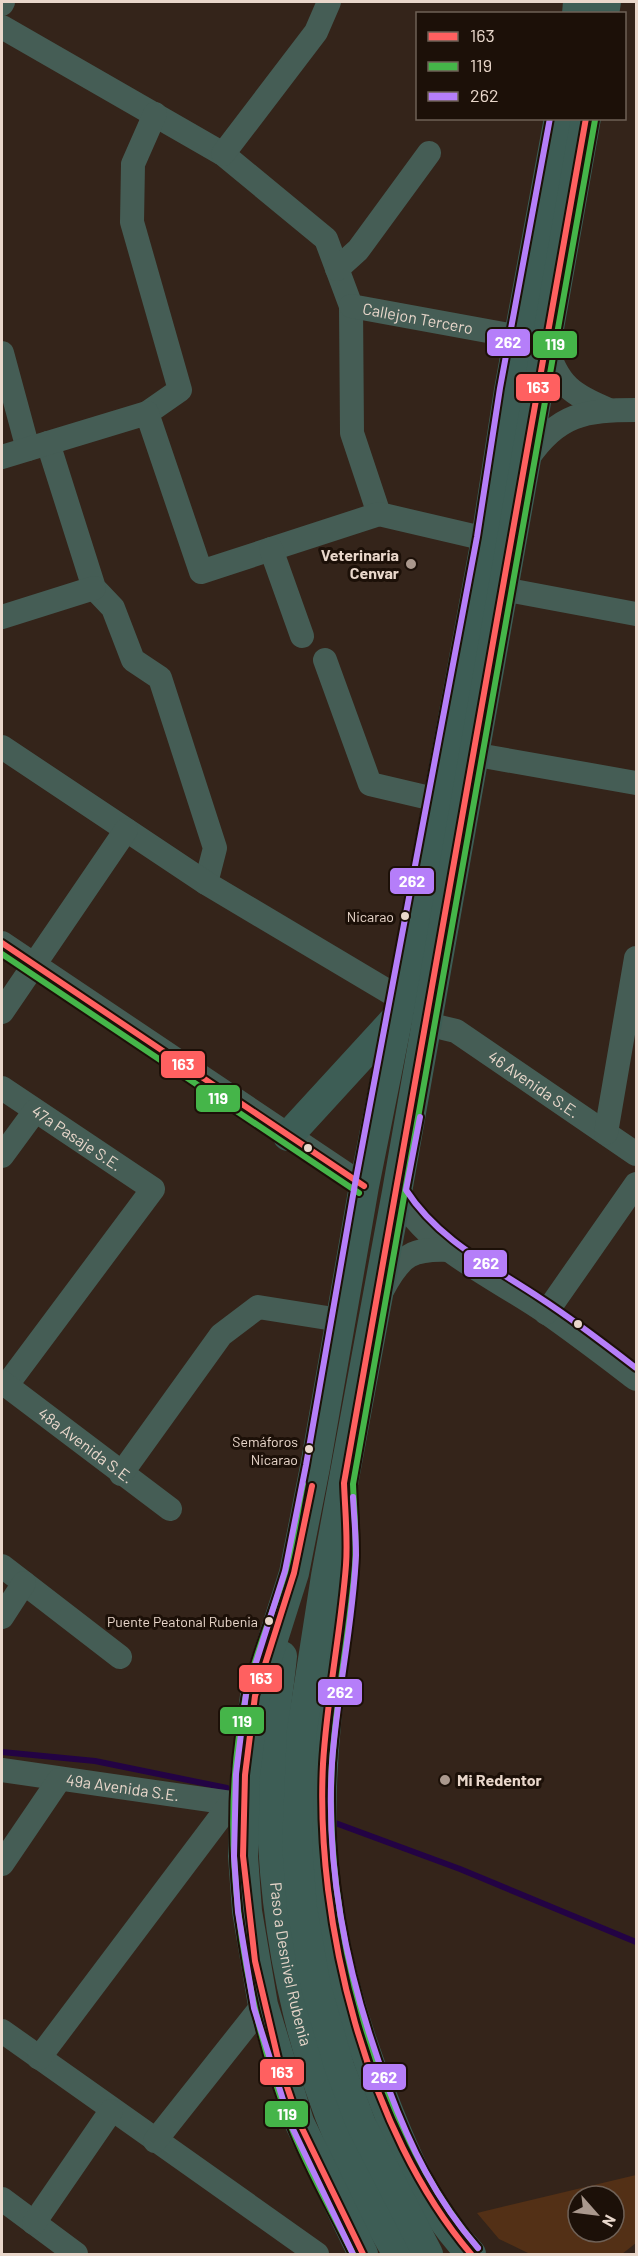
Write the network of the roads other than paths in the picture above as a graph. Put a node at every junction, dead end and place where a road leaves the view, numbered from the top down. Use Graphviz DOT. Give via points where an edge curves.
graph roads {
  1 [pos="329,2"];
  2 [pos="2,27"];
  3 [pos="155,114"];
  4 [pos="559,120"];
  5 [pos="586,120"];
  6 [pos="429,153"];
  7 [pos="223,154"];
  8 [pos="337,268"];
  9 [pos="351,306"];
  10 [pos="533,342"];
  11 [pos="2,353"];
  12 [pos="609,410"];
  13 [pos="636,411"];
  14 [pos="147,413"];
  15 [pos="38,446"];
  16 [pos="2,457"];
  17 [pos="527,459"];
  18 [pos="379,513"];
  19 [pos="486,539"];
  20 [pos="272,549"];
  21 [pos="94,588"];
  22 [pos="503,589"];
  23 [pos="636,614"];
  24 [pos="2,618"];
  25 [pos="302,636"];
  26 [pos="325,660"];
  27 [pos="2,747"];
  28 [pos="472,754"];
  29 [pos="636,783"];
  30 [pos="438,800"];
  31 [pos="126,830"];
  32 [pos="206,883"];
  33 [pos="2,943"];
  34 [pos="636,958"];
  35 [pos="34,965"];
  36 [pos="400,1007"];
  37 [pos="2,1012"];
  38 [pos="427,1024"];
  39 [pos="2,1088"];
  40 [pos="35,1111"];
  41 [pos="606,1134"];
  42 [pos="288,1136"];
  43 [pos="636,1154"];
  44 [pos="2,1156"];
  45 [pos="636,1184"];
  46 [pos="364,1186"];
  47 [pos="397,1192"];
  48 [pos="451,1250"];
  49 [pos="376,1302"];
  50 [pos="546,1313"];
  51 [pos="340,1320"];
  52 [pos="636,1379"];
  53 [pos="4,1384"];
  54 [pos="121,1474"];
  55 [pos="344,1483"];
  56 [pos="171,1509"];
  57 [pos="2,1566"];
  58 [pos="24,1583"];
  59 [pos="291,1585"];
  60 [pos="2,1617"];
  61 [pos="120,1657"];
  62 [pos="288,1729"];
  63 [pos="2,1770"];
  64 [pos="59,1780"];
  65 [pos="237,1805"];
  66 [pos="2,1864"];
  67 [pos="263,2005"];
  68 [pos="2,2031"];
  69 [pos="39,2058"];
  70 [pos="111,2111"];
  71 [pos="154,2141"];
  72 [pos="2,2199"];
  73 [pos="34,2223"];
  74 [pos="73,2253"];
  75 [pos="317,2254"];
  76 [pos="363,2254"];
  77 [pos="398,2254"];
  78 [pos="428,2254"];
  79 [pos="471,2254"];
  1 -- 7 [label="street" via="316,32"];
  2 -- 3 [label="street"];
  3 -- 7 [label="street"];
  3 -- 14 [label="street" via="133,164 132,222 180,390"];
  4 -- 10 [label="main road"];
  5 -- 10 [label="main road"];
  6 -- 8 [label="street" via="358,250"];
  7 -- 8 [label="street" via="327,239"];
  8 -- 9 [label="street"];
  9 -- 10 [label="street, Callejon Tercero"];
  9 -- 18 [label="street" via="352,433"];
  10 -- 12 [label="street" via="570,391"];
  10 -- 17 [label="main road"];
  10 -- 19 [label="main road"];
  11 -- 15 [label="street"];
  12 -- 13 [label="street"];
  12 -- 17 [label="street" via="554,427 543,435"];
  14 -- 15 [label="street"];
  14 -- 20 [label="street" via="201,572"];
  15 -- 16 [label="street"];
  15 -- 21 [label="street"];
  17 -- 22 [label="main road"];
  18 -- 19 [label="street"];
  18 -- 20 [label="street"];
  19 -- 30 [label="main road"];
  20 -- 25 [label="street"];
  21 -- 24 [label="street"];
  21 -- 32 [label="street" via="113,608 133,660 160,678 215,848"];
  22 -- 23 [label="street"];
  22 -- 28 [label="main road"];
  26 -- 30 [label="street" via="370,784"];
  27 -- 31 [label="street"];
  28 -- 29 [label="street"];
  28 -- 38 [label="main road"];
  30 -- 36 [label="main road"];
  31 -- 32 [label="street"];
  31 -- 35 [label="street"];
  32 -- 36 [label="street"];
  33 -- 35 [label="street"];
  34 -- 41 [label="street"];
  35 -- 37 [label="street"];
  35 -- 42 [label="street"];
  36 -- 42 [label="main road"];
  36 -- 46 [label="main road"];
  38 -- 41 [label="street, 46 Avenida S.E." via="456,1031"];
  38 -- 47 [label="main road"];
  39 -- 40 [label="street, 47a Pasaje S.E."];
  40 -- 44 [label="street"];
  40 -- 53 [label="street, 47a Pasaje S.E." via="153,1189"];
  41 -- 43 [label="street, 46 Avenida S.E."];
  42 -- 46 [label="street"];
  45 -- 50 [label="street"];
  46 -- 51 [label="main road"];
  47 -- 48 [label="street" via="412,1217"];
  47 -- 49 [label="main road"];
  48 -- 49 [label="street" via="422,1250 402,1259"];
  48 -- 50 [label="street"];
  49 -- 55 [label="main road"];
  50 -- 52 [label="street"];
  51 -- 54 [label="street" via="258,1307 221,1335"];
  51 -- 59 [label="main road"];
  53 -- 54 [label="street, 48a Avenida S.E."];
  54 -- 56 [label="street, 48a Avenida S.E."];
  55 -- 62 [label="main road" via="315,1634"];
  55 -- 79 [label="main road" via="346,1562 322,1790 322,1838 334,1942 353,2014 404,2152 419,2186"];
  57 -- 58 [label="street"];
  58 -- 60 [label="street"];
  58 -- 61 [label="street"];
  59 -- 62 [label="main road"];
  59 -- 65 [label="main road" via="255,1696"];
  62 -- 77 [label="main road, Paso a Desnivel Rubenia" via="273,1854 276,1901 290,1982 328,2108"];
  62 -- 78 [label="main road, Paso a Desnivel Rubenia" via="302,1908 316,1987 361,2124"];
  63 -- 64 [label="street, 49a Avenida S.E."];
  64 -- 65 [label="street, 49a Avenida S.E."];
  64 -- 66 [label="street"];
  65 -- 67 [label="main road" via="247,1911"];
  65 -- 69 [label="street"];
  67 -- 71 [label="street"];
  67 -- 76 [label="main road" via="299,2122"];
  68 -- 69 [label="street"];
  69 -- 70 [label="street"];
  70 -- 71 [label="street"];
  70 -- 73 [label="street"];
  71 -- 75 [label="street"];
  72 -- 73 [label="street"];
  73 -- 74 [label="street"];
}
